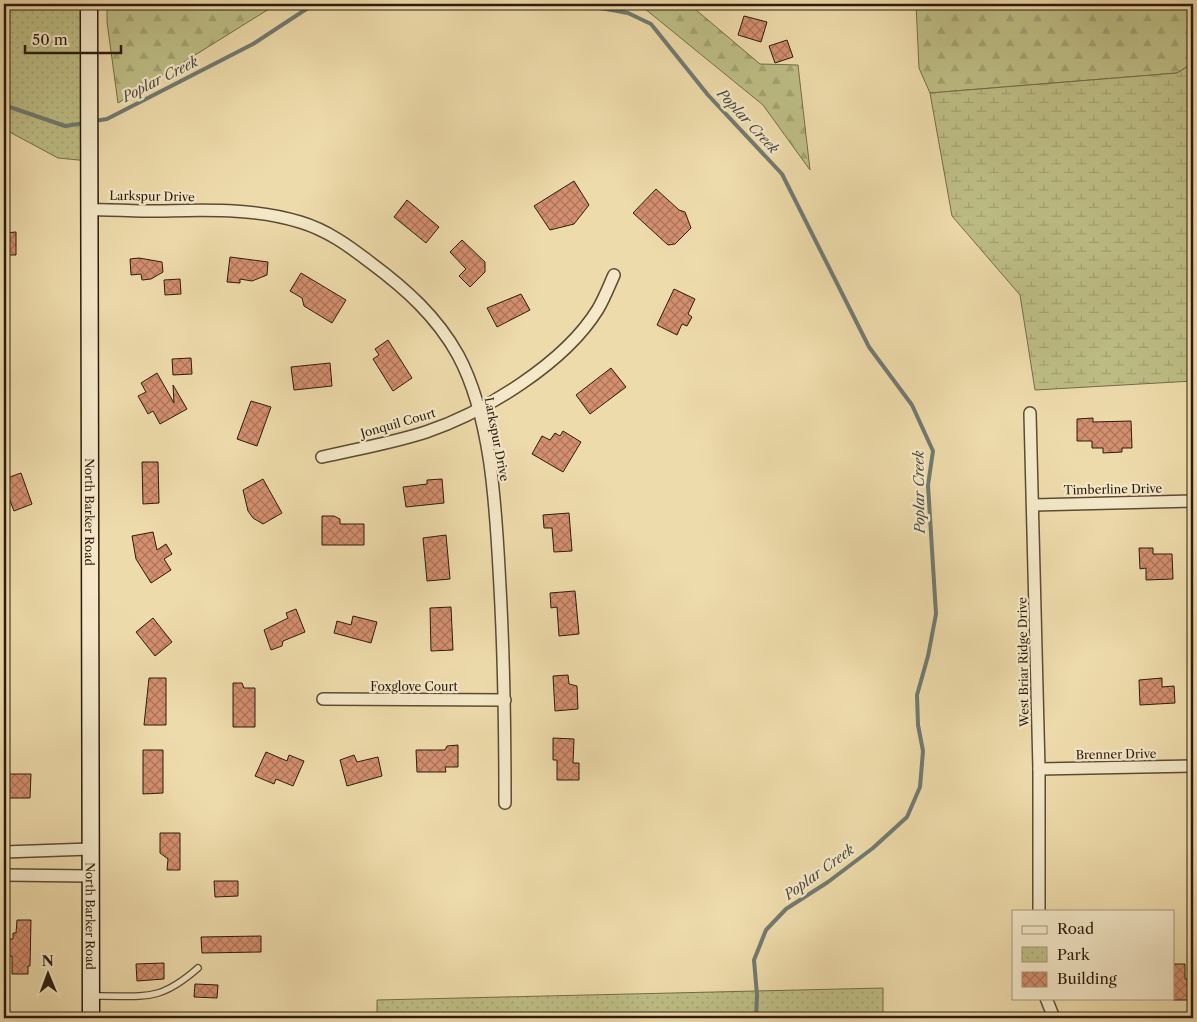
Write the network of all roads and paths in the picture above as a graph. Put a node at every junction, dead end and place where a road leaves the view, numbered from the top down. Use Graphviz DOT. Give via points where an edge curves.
graph roads {
  1 [pos="89,4"];
  2 [pos="90,210"];
  3 [pos="614,275"];
  4 [pos="478,408"];
  5 [pos="1030,413"];
  6 [pos="322,457"];
  7 [pos="1193,501"];
  8 [pos="1033,505"];
  9 [pos="323,699"];
  10 [pos="505,700"];
  11 [pos="1193,766"];
  12 [pos="1039,769"];
  13 [pos="505,803"];
  14 [pos="90,849"];
  15 [pos="4,852"];
  16 [pos="4,875"];
  17 [pos="89,876"];
  18 [pos="1039,910"];
  19 [pos="198,968"];
  20 [pos="90,996"];
  21 [pos="1047,1000"];
  22 [pos="91,1018"];
  23 [pos="1054,1018"];
  1 -- 2 [label="main road, North Barker Road"];
  2 -- 4 [label="street, Larkspur Drive" via="246,211 301,222 337,238 386,274 429,314 459,358"];
  2 -- 14 [label="main road, North Barker Road"];
  3 -- 4 [label="street, Jonquil Court" via="598,309 552,361"];
  4 -- 6 [label="street, Jonquil Court" via="426,432"];
  4 -- 10 [label="street, Larkspur Drive" via="493,490 503,619"];
  5 -- 8 [label="street, West Briar Ridge Drive"];
  7 -- 8 [label="street, Timberline Drive"];
  8 -- 12 [label="street, West Briar Ridge Drive"];
  9 -- 10 [label="street, Foxglove Court"];
  10 -- 13 [label="street, Larkspur Drive"];
  11 -- 12 [label="street, Brenner Drive"];
  12 -- 18 [label="street, West Briar Ridge Drive"];
  14 -- 15 [label="street"];
  14 -- 17 [label="main road, North Barker Road"];
  16 -- 17 [label="street"];
  17 -- 20 [label="main road, North Barker Road"];
  19 -- 20 [label="lane" via="165,992 137,998"];
  20 -- 22 [label="main road, North Barker Road"];
  21 -- 23 [label="street"];
}
